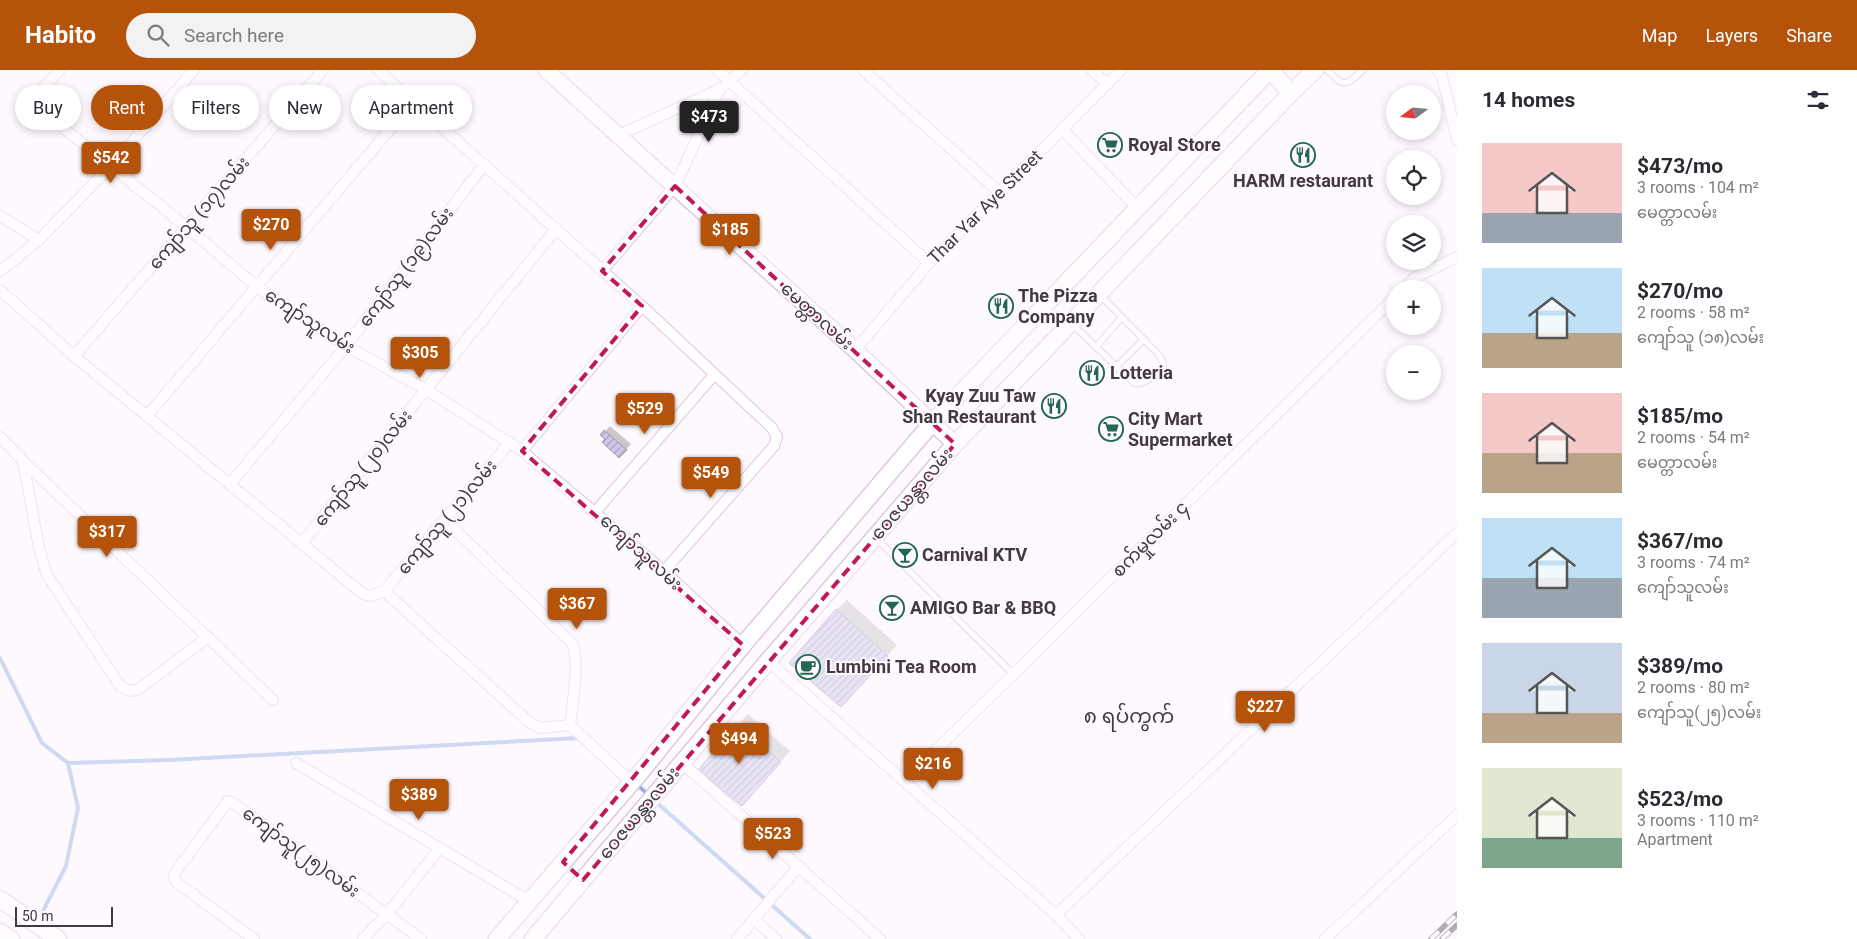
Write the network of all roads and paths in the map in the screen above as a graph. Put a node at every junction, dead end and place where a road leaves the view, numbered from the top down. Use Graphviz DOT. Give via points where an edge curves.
graph roads {
  1 [pos="60,70"];
  2 [pos="194,70"];
  3 [pos="323,70"];
  4 [pos="378,70"];
  5 [pos="546,70"];
  6 [pos="717,70"];
  7 [pos="742,70"];
  8 [pos="863,70"];
  9 [pos="1092,70"];
  10 [pos="1121,70"];
  11 [pos="1270,70"];
  12 [pos="1315,70"];
  13 [pos="1327,70"];
  14 [pos="1363,70"];
  15 [pos="1437,70"];
  16 [pos="730,81"];
  17 [pos="1107,84"];
  18 [pos="394,85"];
  19 [pos="720,89"];
  20 [pos="1291,93"];
  21 [pos="1062,129"];
  22 [pos="389,130"];
  23 [pos="445,130"];
  24 [pos="619,135"];
  25 [pos="1457,140"];
  26 [pos="484,165"];
  27 [pos="111,166"];
  28 [pos="675,186"];
  29 [pos="998,192"];
  30 [pos="1137,208"];
  31 [pos="0,216"];
  32 [pos="187,227"];
  33 [pos="556,229"];
  34 [pos="39,240"];
  35 [pos="1457,257"];
  36 [pos="929,263"];
  37 [pos="0,271"];
  38 [pos="602,271"];
  39 [pos="1412,280"];
  40 [pos="257,287"];
  41 [pos="0,290"];
  42 [pos="1099,294"];
  43 [pos="642,306"];
  44 [pos="1386,306"];
  45 [pos="1122,317"];
  46 [pos="1070,323"];
  47 [pos="1144,339"];
  48 [pos="346,346"];
  49 [pos="1096,347"];
  50 [pos="855,350"];
  51 [pos="74,356"];
  52 [pos="1116,367"];
  53 [pos="714,375"];
  54 [pos="427,390"];
  55 [pos="147,416"];
  56 [pos="932,423"];
  57 [pos="0,436"];
  58 [pos="510,442"];
  59 [pos="955,444"];
  60 [pos="522,451"];
  61 [pos="23,461"];
  62 [pos="230,484"];
  63 [pos="595,512"];
  64 [pos="444,520"];
  65 [pos="1457,533"];
  66 [pos="875,536"];
  67 [pos="302,543"];
  68 [pos="664,571"];
  69 [pos="384,591"];
  70 [pos="208,637"];
  71 [pos="743,645"];
  72 [pos="768,661"];
  73 [pos="1013,675"];
  74 [pos="273,700"];
  75 [pos="570,725"];
  76 [pos="296,763"];
  77 [pos="682,763"];
  78 [pos="631,782"];
  79 [pos="905,782"];
  80 [pos="1457,815"];
  81 [pos="440,848"];
  82 [pos="563,862"];
  83 [pos="799,866"];
  84 [pos="583,880"];
  85 [pos="0,899"];
  86 [pos="529,901"];
  87 [pos="387,914"];
  88 [pos="1056,914"];
  89 [pos="754,919"];
  90 [pos="0,932"];
  91 [pos="11,939"];
  92 [pos="58,939"];
  93 [pos="254,939"];
  94 [pos="363,939"];
  95 [pos="421,939"];
  96 [pos="498,939"];
  97 [pos="533,939"];
  98 [pos="737,939"];
  99 [pos="776,939"];
  100 [pos="880,939"];
  101 [pos="1079,939"];
  102 [pos="1325,939"];
  1 -- 27 [label="street, ကျော်သူလမ်း" via="39,95 38,107"];
  2 -- 27 [label="street"];
  3 -- 32 [label="street, ကျော်သူ (၁၇)လမ်း"];
  4 -- 18 [label="street"];
  5 -- 24 [label="main road, မေတ္တာလမ်း"];
  6 -- 16 [label="street"];
  7 -- 16 [label="street"];
  8 -- 29 [label="street"];
  9 -- 17 [label="street"];
  10 -- 17 [label="street, Thar Yar Aye Street"];
  11 -- 20 [label="main road"];
  11 -- 30 [label="main road, ဝေဇယန္တာလမ်း"];
  12 -- 20 [label="main road, ဝေဇယန္တာလမ်း"];
  13 -- 14 [label="lane" via="1344,84"];
  15 -- 25 [label="street" via="1442,76"];
  16 -- 19 [label="street"];
  16 -- 36 [label="street"];
  17 -- 21 [label="street, Thar Yar Aye Street"];
  19 -- 24 [label="street"];
  19 -- 28 [label="street"];
  20 -- 42 [label="main road, ဝေဇယန္တာလမ်း"];
  21 -- 29 [label="street, Thar Yar Aye Street"];
  21 -- 30 [label="street"];
  22 -- 40 [label="street"];
  23 -- 26 [label="street"];
  24 -- 28 [label="main road, မေတ္တာလမ်း"];
  26 -- 33 [label="street"];
  26 -- 48 [label="street, ကျော်သူ (၁၉)လမ်း"];
  27 -- 32 [label="street, ကျော်သူလမ်း"];
  27 -- 34 [label="street"];
  28 -- 38 [label="street"];
  28 -- 50 [label="main road, မေတ္တာလမ်း"];
  29 -- 36 [label="street, Thar Yar Aye Street"];
  30 -- 56 [label="main road, ဝေဇယန္တာလမ်း"];
  31 -- 34 [label="street"];
  32 -- 40 [label="street, ကျော်သူလမ်း"];
  32 -- 51 [label="street, ကျော်သူ (၁၇)လမ်း"];
  33 -- 38 [label="street"];
  33 -- 54 [label="street, ကျော်သူ (၂၀)လမ်း"];
  34 -- 37 [label="street"];
  35 -- 39 [label="street"];
  36 -- 50 [label="street, Thar Yar Aye Street"];
  38 -- 43 [label="street"];
  40 -- 48 [label="street, ကျော်သူလမ်း"];
  40 -- 55 [label="street"];
  41 -- 51 [label="street"];
  42 -- 45 [label="lane"];
  42 -- 46 [label="main road, ဝေဇယန္တာလမ်း"];
  43 -- 53 [label="street"];
  43 -- 60 [label="street"];
  44 -- 73 [label="street, စက်မှုလမ်း ၄"];
  45 -- 47 [label="lane"];
  45 -- 49 [label="lane"];
  46 -- 49 [label="lane"];
  46 -- 59 [label="main road, ဝေဇယန္တာလမ်း"];
  47 -- 52 [label="lane"];
  47 -- 52 [label="lane" via="1160,356 1163,367 1138,385"];
  48 -- 54 [label="street, ကျော်သူလမ်း"];
  48 -- 62 [label="street, ကျော်သူ (၁၉)လမ်း"];
  49 -- 52 [label="lane"];
  50 -- 56 [label="main road, မေတ္တာလမ်း"];
  51 -- 55 [label="street"];
  53 -- 63 [label="street"];
  53 -- 68 [label="street" via="772,428 777,438 774,446"];
  54 -- 58 [label="street, ကျော်သူလမ်း"];
  54 -- 67 [label="street, ကျော်သူ (၂၀)လမ်း"];
  55 -- 62 [label="street"];
  56 -- 59 [label="main road, မေတ္တာလမ်း"];
  56 -- 71 [label="main road, ဝေဇယန္တာလမ်း"];
  57 -- 61 [label="street"];
  58 -- 60 [label="street, ကျော်သူလမ်း"];
  58 -- 64 [label="street, ကျော်သူ (၂၁)လမ်း"];
  59 -- 66 [label="main road, ဝေဇယန္တာလမ်း"];
  60 -- 63 [label="street, ကျော်သူလမ်း"];
  61 -- 70 [label="street"];
  61 -- 70 [label="street" via="47,575 120,687 131,691 140,689"];
  62 -- 67 [label="street"];
  63 -- 68 [label="street, ကျော်သူလမ်း"];
  64 -- 69 [label="street, ကျော်သူ (၂၁)လမ်း"];
  64 -- 75 [label="street" via="573,644 576,653 575,682"];
  65 -- 88 [label="street"];
  66 -- 72 [label="main road, ဝေဇယန္တာလမ်း"];
  66 -- 73 [label="lane"];
  67 -- 69 [label="street" via="363,594 371,596"];
  68 -- 71 [label="street, ကျော်သူလမ်း"];
  69 -- 75 [label="street" via="529,722 540,728"];
  70 -- 74 [label="street"];
  71 -- 78 [label="main road, ဝေဇယန္တာလမ်း"];
  72 -- 77 [label="main road, ဝေဇယန္တာလမ်း"];
  72 -- 79 [label="street"];
  73 -- 79 [label="street, စက်မှုလမ်း ၄"];
  75 -- 78 [label="street"];
  76 -- 81 [label="street"];
  77 -- 83 [label="street"];
  77 -- 84 [label="main road, ဝေဇယန္တာလမ်း"];
  78 -- 82 [label="main road, ဝေဇယန္တာလမ်း"];
  79 -- 88 [label="street"];
  80 -- 102 [label="street"];
  81 -- 86 [label="street"];
  81 -- 87 [label="street"];
  82 -- 84 [label="main road"];
  82 -- 86 [label="main road, ဝေဇယန္တာလမ်း"];
  83 -- 89 [label="street"];
  83 -- 100 [label="street"];
  84 -- 97 [label="main road, ဝေဇယန္တာလမ်း"];
  85 -- 92 [label="main road"];
  86 -- 96 [label="main road, ဝေဇယန္တာလမ်း"];
  87 -- 93 [label="street, ကျော်သူ(၂၅)လမ်း" via="228,801 174,877 176,882"];
  87 -- 94 [label="street"];
  87 -- 95 [label="street, ကျော်သူ(၂၅)လမ်း"];
  88 -- 101 [label="street"];
  89 -- 98 [label="street"];
  89 -- 99 [label="street"];
  90 -- 91 [label="main road"];
}
